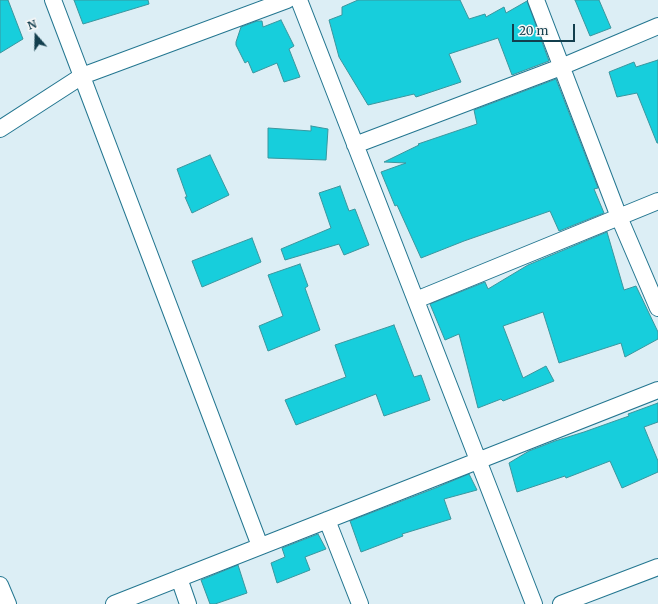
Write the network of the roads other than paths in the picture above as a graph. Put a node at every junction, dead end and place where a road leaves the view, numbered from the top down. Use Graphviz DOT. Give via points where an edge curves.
graph roads {
  1 [pos="53,0"];
  2 [pos="287,0"];
  3 [pos="299,0"];
  4 [pos="536,0"];
  5 [pos="658,26"];
  6 [pos="561,67"];
  7 [pos="82,76"];
  8 [pos="0,129"];
  9 [pos="356,145"];
  10 [pos="658,201"];
  11 [pos="619,217"];
  12 [pos="416,300"];
  13 [pos="658,308"];
  14 [pos="658,390"];
  15 [pos="478,460"];
  16 [pos="327,520"];
  17 [pos="260,546"];
  18 [pos="658,567"];
  19 [pos="179,578"];
  20 [pos="0,585"];
  21 [pos="8,604"];
  22 [pos="114,604"];
  23 [pos="188,604"];
  24 [pos="360,604"];
  25 [pos="534,604"];
  26 [pos="561,604"];
  1 -- 7 [label="street"];
  2 -- 7 [label="street"];
  3 -- 9 [label="street"];
  4 -- 6 [label="street"];
  5 -- 6 [label="street"];
  6 -- 9 [label="street"];
  6 -- 11 [label="street"];
  7 -- 8 [label="street"];
  7 -- 17 [label="street"];
  9 -- 12 [label="street"];
  10 -- 11 [label="street"];
  11 -- 12 [label="street"];
  11 -- 13 [label="street"];
  12 -- 15 [label="street"];
  14 -- 15 [label="street"];
  15 -- 16 [label="street"];
  15 -- 25 [label="street"];
  16 -- 17 [label="street"];
  16 -- 24 [label="street"];
  17 -- 19 [label="street"];
  18 -- 26 [label="street"];
  19 -- 22 [label="street"];
  19 -- 23 [label="street"];
  20 -- 21 [label="street"];
}
